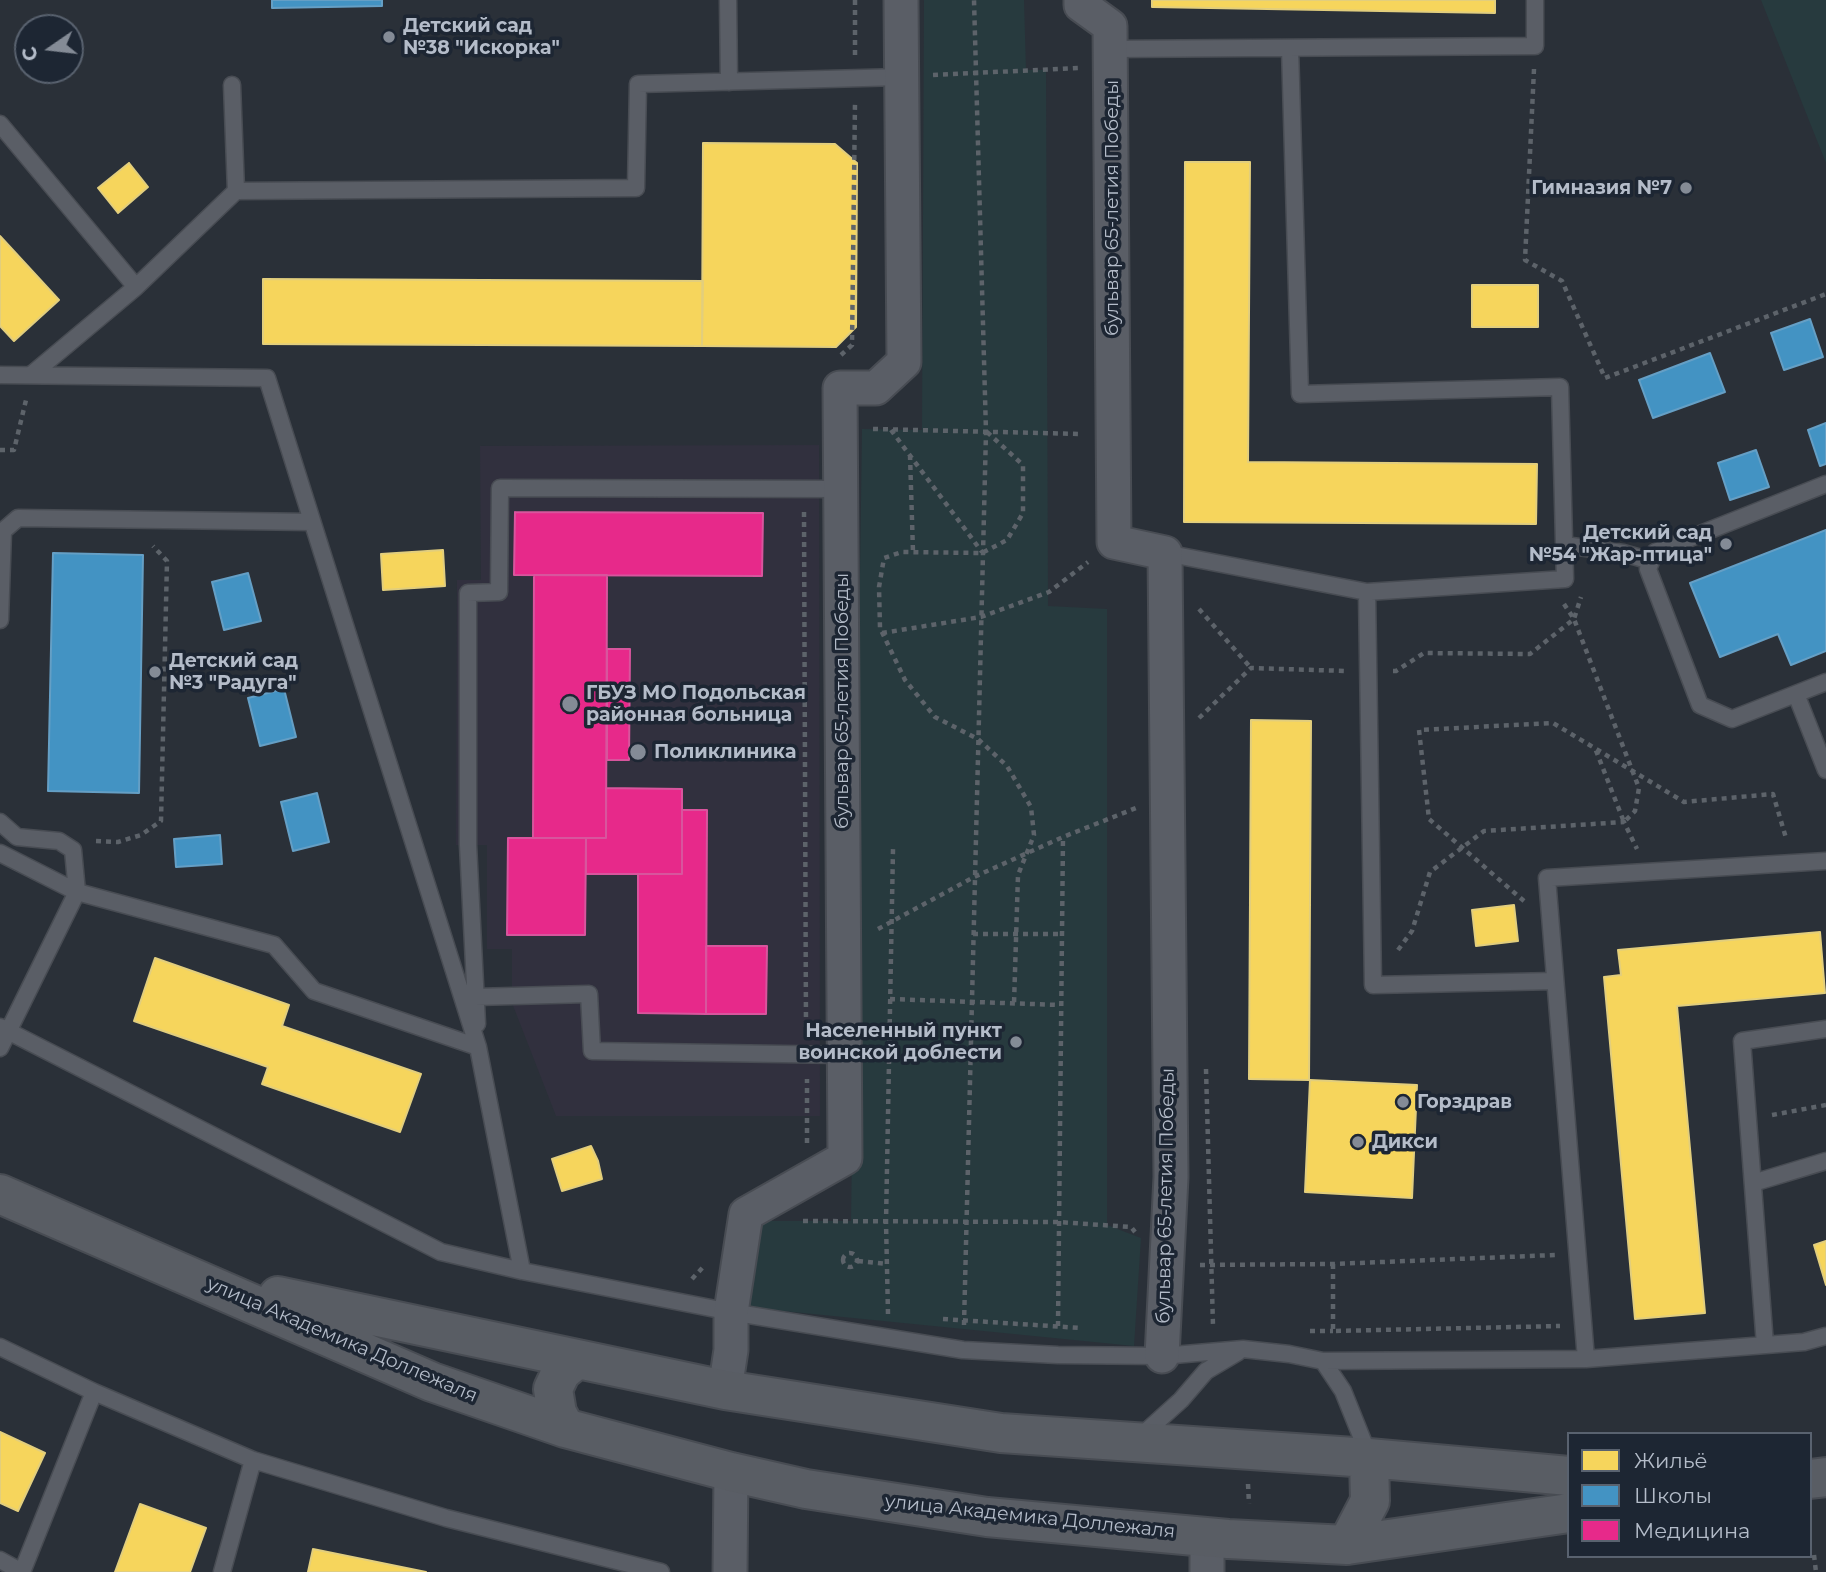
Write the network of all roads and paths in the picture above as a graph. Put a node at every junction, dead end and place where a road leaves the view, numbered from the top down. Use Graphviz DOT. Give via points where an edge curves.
graph roads {
  1 [pos="729,0"];
  2 [pos="901,0"];
  3 [pos="974,0"];
  4 [pos="1081,0"];
  5 [pos="1535,0"];
  6 [pos="1535,46"];
  7 [pos="1290,48"];
  8 [pos="1110,58"];
  9 [pos="975,73"];
  10 [pos="901,77"];
  11 [pos="729,82"];
  12 [pos="232,85"];
  13 [pos="0,124"];
  14 [pos="236,191"];
  15 [pos="136,287"];
  16 [pos="1826,294"];
  17 [pos="0,375"];
  18 [pos="31,375"];
  19 [pos="840,428"];
  20 [pos="891,430"];
  21 [pos="986,432"];
  22 [pos="1113,435"];
  23 [pos="0,450"];
  24 [pos="910,455"];
  25 [pos="1826,484"];
  26 [pos="841,489"];
  27 [pos="312,522"];
  28 [pos="1114,542"];
  29 [pos="149,544"];
  30 [pos="1564,545"];
  31 [pos="913,552"];
  32 [pos="982,553"];
  33 [pos="1164,553"];
  34 [pos="1651,561"];
  35 [pos="1548,580"];
  36 [pos="1367,592"];
  37 [pos="1194,603"];
  38 [pos="981,617"];
  39 [pos="1574,619"];
  40 [pos="0,620"];
  41 [pos="841,634"];
  42 [pos="883,634"];
  43 [pos="1251,668"];
  44 [pos="1368,671"];
  45 [pos="1826,682"];
  46 [pos="1796,694"];
  47 [pos="1197,720"];
  48 [pos="978,738"];
  49 [pos="1594,747"];
  50 [pos="1634,771"];
  51 [pos="1826,771"];
  52 [pos="1167,795"];
  53 [pos="0,822"];
  54 [pos="1624,822"];
  55 [pos="1063,837"];
  56 [pos="1461,848"];
  57 [pos="893,849"];
  58 [pos="73,850"];
  59 [pos="0,853"];
  60 [pos="1027,854"];
  61 [pos="1826,861"];
  62 [pos="1793,863"];
  63 [pos="1648,872"];
  64 [pos="974,877"];
  65 [pos="77,892"];
  66 [pos="891,922"];
  67 [pos="1550,924"];
  68 [pos="844,933"];
  69 [pos="973,934"];
  70 [pos="1016,934"];
  71 [pos="1061,934"];
  72 [pos="1555,981"];
  73 [pos="1373,985"];
  74 [pos="475,997"];
  75 [pos="890,999"];
  76 [pos="972,1002"];
  77 [pos="1014,1003"];
  78 [pos="1060,1005"];
  79 [pos="3,1029"];
  80 [pos="1826,1029"];
  81 [pos="478,1047"];
  82 [pos="0,1048"];
  83 [pos="844,1055"];
  84 [pos="1826,1105"];
  85 [pos="1748,1119"];
  86 [pos="1826,1161"];
  87 [pos="1753,1183"];
  88 [pos="0,1194"];
  89 [pos="745,1222"];
  90 [pos="886,1222"];
  91 [pos="966,1222"];
  92 [pos="1058,1222"];
  93 [pos="1577,1254"];
  94 [pos="708,1261"];
  95 [pos="858,1261"];
  96 [pos="887,1264"];
  97 [pos="1333,1264"];
  98 [pos="1167,1265"];
  99 [pos="522,1271"];
  100 [pos="190,1277"];
  101 [pos="672,1300"];
  102 [pos="875,1311"];
  103 [pos="731,1312"];
  104 [pos="888,1313"];
  105 [pos="901,1314"];
  106 [pos="938,1318"];
  107 [pos="964,1321"];
  108 [pos="1583,1326"];
  109 [pos="1058,1327"];
  110 [pos="1084,1328"];
  111 [pos="1826,1336"];
  112 [pos="889,1338"];
  113 [pos="1765,1345"];
  114 [pos="0,1347"];
  115 [pos="1244,1349"];
  116 [pos="963,1350"];
  117 [pos="1058,1355"];
  118 [pos="1162,1356"];
  119 [pos="577,1359"];
  120 [pos="1586,1359"];
  121 [pos="1323,1362"];
  122 [pos="725,1390"];
  123 [pos="94,1392"];
  124 [pos="565,1427"];
  125 [pos="1133,1442"];
  126 [pos="1369,1458"];
  127 [pos="253,1460"];
  128 [pos="731,1472"];
  129 [pos="1567,1476"];
  130 [pos="1248,1480"];
  131 [pos="1249,1506"];
  132 [pos="1567,1513"];
  133 [pos="1348,1545"];
  134 [pos="1207,1554"];
  135 [pos="1814,1555"];
  136 [pos="0,1560"];
  137 [pos="22,1572"];
  138 [pos="222,1572"];
  139 [pos="661,1572"];
  140 [pos="730,1572"];
  141 [pos="1815,1572"];
  1 -- 11 [label="lane"];
  2 -- 10 [label="street, бульвар 65-летия Победы"];
  3 -- 9 [label="path"];
  4 -- 8 [label="street, бульвар 65-летия Победы" via="1081,5 1110,26"];
  5 -- 6 [label="lane"];
  6 -- 7 [label="lane"];
  6 -- 16 [label="path" via="1525,260 1562,281 1605,378"];
  7 -- 8 [label="lane"];
  7 -- 30 [label="lane" via="1300,394 1560,387"];
  8 -- 9 [label="path"];
  8 -- 22 [label="street, бульвар 65-летия Победы"];
  9 -- 10 [label="path"];
  9 -- 21 [label="path"];
  10 -- 11 [label="lane"];
  10 -- 19 [label="street, бульвар 65-летия Победы" via="904,362 876,387 841,388"];
  11 -- 14 [label="lane" via="638,84 635,188"];
  12 -- 14 [label="lane"];
  13 -- 15 [label="lane"];
  14 -- 15 [label="lane"];
  15 -- 18 [label="lane"];
  17 -- 18 [label="lane"];
  18 -- 23 [label="path" via="15,450"];
  18 -- 27 [label="lane" via="267,378"];
  19 -- 20 [label="path"];
  19 -- 26 [label="street, бульвар 65-летия Победы"];
  20 -- 21 [label="path"];
  20 -- 24 [label="path"];
  21 -- 22 [label="path"];
  21 -- 32 [label="path"];
  21 -- 32 [label="path" via="1023,466 1023,513 1007,540"];
  22 -- 28 [label="street, бульвар 65-летия Победы"];
  24 -- 31 [label="path"];
  24 -- 32 [label="path"];
  25 -- 34 [label="lane" via="1655,552"];
  26 -- 41 [label="street, бульвар 65-летия Победы"];
  26 -- 74 [label="lane" via="500,488 499,592 468,593 468,837"];
  27 -- 40 [label="lane" via="18,517 3,531"];
  27 -- 81 [label="lane"];
  28 -- 33 [label="street"];
  28 -- 38 [label="path" via="1049,592"];
  29 -- 58 [label="path" via="167,561 161,821 141,835 118,842 92,841"];
  30 -- 34 [label="lane"];
  30 -- 35 [label="lane" via="1565,579"];
  31 -- 32 [label="path"];
  31 -- 42 [label="path" via="884,558 879,587"];
  32 -- 38 [label="path"];
  33 -- 36 [label="lane"];
  33 -- 52 [label="street, бульвар 65-летия Победы"];
  34 -- 46 [label="lane" via="1648,569 1700,705 1732,719"];
  35 -- 36 [label="lane"];
  35 -- 39 [label="path"];
  36 -- 44 [label="lane"];
  37 -- 43 [label="path"];
  38 -- 42 [label="path"];
  38 -- 48 [label="path"];
  39 -- 44 [label="path" via="1530,654 1424,653 1396,671"];
  39 -- 50 [label="path"];
  41 -- 42 [label="path"];
  41 -- 68 [label="street, бульвар 65-летия Победы"];
  42 -- 48 [label="path" via="905,680 935,717"];
  43 -- 44 [label="path"];
  43 -- 47 [label="path"];
  44 -- 73 [label="lane"];
  45 -- 46 [label="lane"];
  46 -- 51 [label="lane"];
  48 -- 60 [label="path" via="1007,765 1031,807 1034,835"];
  48 -- 64 [label="path"];
  49 -- 50 [label="path"];
  49 -- 54 [label="path"];
  49 -- 56 [label="path" via="1553,723 1419,730 1429,819"];
  50 -- 54 [label="path" via="1639,788 1635,811"];
  50 -- 62 [label="path" via="1684,802 1773,794"];
  52 -- 55 [label="path"];
  52 -- 98 [label="street, бульвар 65-летия Победы" via="1171,1177"];
  53 -- 58 [label="lane" via="17,837 59,841"];
  54 -- 56 [label="path" via="1484,831"];
  54 -- 63 [label="path"];
  55 -- 60 [label="path"];
  55 -- 71 [label="path"];
  56 -- 67 [label="path"];
  56 -- 73 [label="path" via="1430,872 1412,931"];
  57 -- 66 [label="path"];
  58 -- 65 [label="lane"];
  59 -- 65 [label="lane"];
  60 -- 64 [label="path"];
  60 -- 70 [label="path" via="1018,875"];
  61 -- 62 [label="lane"];
  62 -- 63 [label="lane"];
  63 -- 67 [label="lane" via="1547,878"];
  64 -- 66 [label="path"];
  64 -- 69 [label="path"];
  65 -- 79 [label="lane"];
  65 -- 81 [label="lane" via="274,945 314,991"];
  66 -- 68 [label="path" via="865,935"];
  66 -- 75 [label="path"];
  67 -- 72 [label="lane"];
  68 -- 83 [label="street, бульвар 65-летия Победы"];
  69 -- 70 [label="path"];
  69 -- 76 [label="path"];
  70 -- 71 [label="path"];
  70 -- 77 [label="path"];
  71 -- 78 [label="path"];
  72 -- 73 [label="lane"];
  72 -- 93 [label="lane"];
  74 -- 81 [label="lane"];
  74 -- 83 [label="lane" via="589,994 592,1051"];
  75 -- 76 [label="path"];
  75 -- 90 [label="path"];
  76 -- 77 [label="path"];
  76 -- 91 [label="path"];
  77 -- 78 [label="path"];
  78 -- 92 [label="path"];
  79 -- 82 [label="lane"];
  79 -- 99 [label="lane" via="441,1252"];
  80 -- 85 [label="lane" via="1742,1041"];
  81 -- 99 [label="lane"];
  83 -- 89 [label="street, бульвар 65-летия Победы" via="845,1158 746,1214"];
  84 -- 85 [label="path"];
  85 -- 87 [label="lane"];
  86 -- 87 [label="lane"];
  87 -- 113 [label="lane"];
  88 -- 100 [label="main road, улица Академика Доллежаля"];
  89 -- 90 [label="path"];
  89 -- 103 [label="street"];
  90 -- 91 [label="path"];
  90 -- 96 [label="path"];
  91 -- 92 [label="path"];
  91 -- 107 [label="path"];
  92 -- 98 [label="path" via="1131,1227"];
  92 -- 109 [label="path"];
  93 -- 97 [label="path"];
  93 -- 108 [label="lane"];
  94 -- 101 [label="path"];
  95 -- 96 [label="path"];
  96 -- 104 [label="path"];
  97 -- 98 [label="path"];
  97 -- 108 [label="path" via="1334,1331"];
  98 -- 118 [label="street, бульвар 65-летия Победы"];
  99 -- 101 [label="lane"];
  100 -- 119 [label="main road, улица Академика Доллежаля"];
  100 -- 124 [label="main road, улица Академика Доллежаля" via="432,1382"];
  101 -- 103 [label="lane"];
  102 -- 104 [label="path"];
  103 -- 112 [label="lane"];
  103 -- 122 [label="street"];
  104 -- 105 [label="path"];
  104 -- 112 [label="path"];
  106 -- 107 [label="path"];
  107 -- 109 [label="path"];
  107 -- 116 [label="path"];
  108 -- 120 [label="lane"];
  109 -- 110 [label="path"];
  109 -- 117 [label="path"];
  111 -- 113 [label="lane"];
  112 -- 116 [label="lane"];
  113 -- 120 [label="lane"];
  114 -- 123 [label="lane"];
  115 -- 118 [label="lane"];
  115 -- 121 [label="lane"];
  115 -- 125 [label="lane" via="1206,1371 1173,1408"];
  116 -- 117 [label="lane"];
  117 -- 118 [label="lane"];
  119 -- 122 [label="main road, улица Академика Доллежаля"];
  119 -- 124 [label="main road" via="561,1373 553,1390"];
  120 -- 121 [label="lane"];
  121 -- 126 [label="lane" via="1343,1391"];
  122 -- 125 [label="main road, улица Академика Доллежаля" via="1001,1433"];
  123 -- 127 [label="lane"];
  123 -- 137 [label="lane"];
  124 -- 128 [label="main road, улица Академика Доллежаля"];
  125 -- 126 [label="main road, улица Академика Доллежаля"];
  126 -- 129 [label="main road, улица Академика Доллежаля"];
  126 -- 133 [label="main road" via="1370,1501"];
  127 -- 138 [label="lane"];
  127 -- 139 [label="lane" via="446,1518"];
  128 -- 134 [label="main road, улица Академика Доллежаля" via="806,1489"];
  128 -- 140 [label="street"];
  130 -- 131 [label="path"];
  132 -- 133 [label="main road, улица Академика Доллежаля"];
  133 -- 134 [label="main road, улица Академика Доллежаля"];
  135 -- 141 [label="path"];
  136 -- 137 [label="lane"];
}
